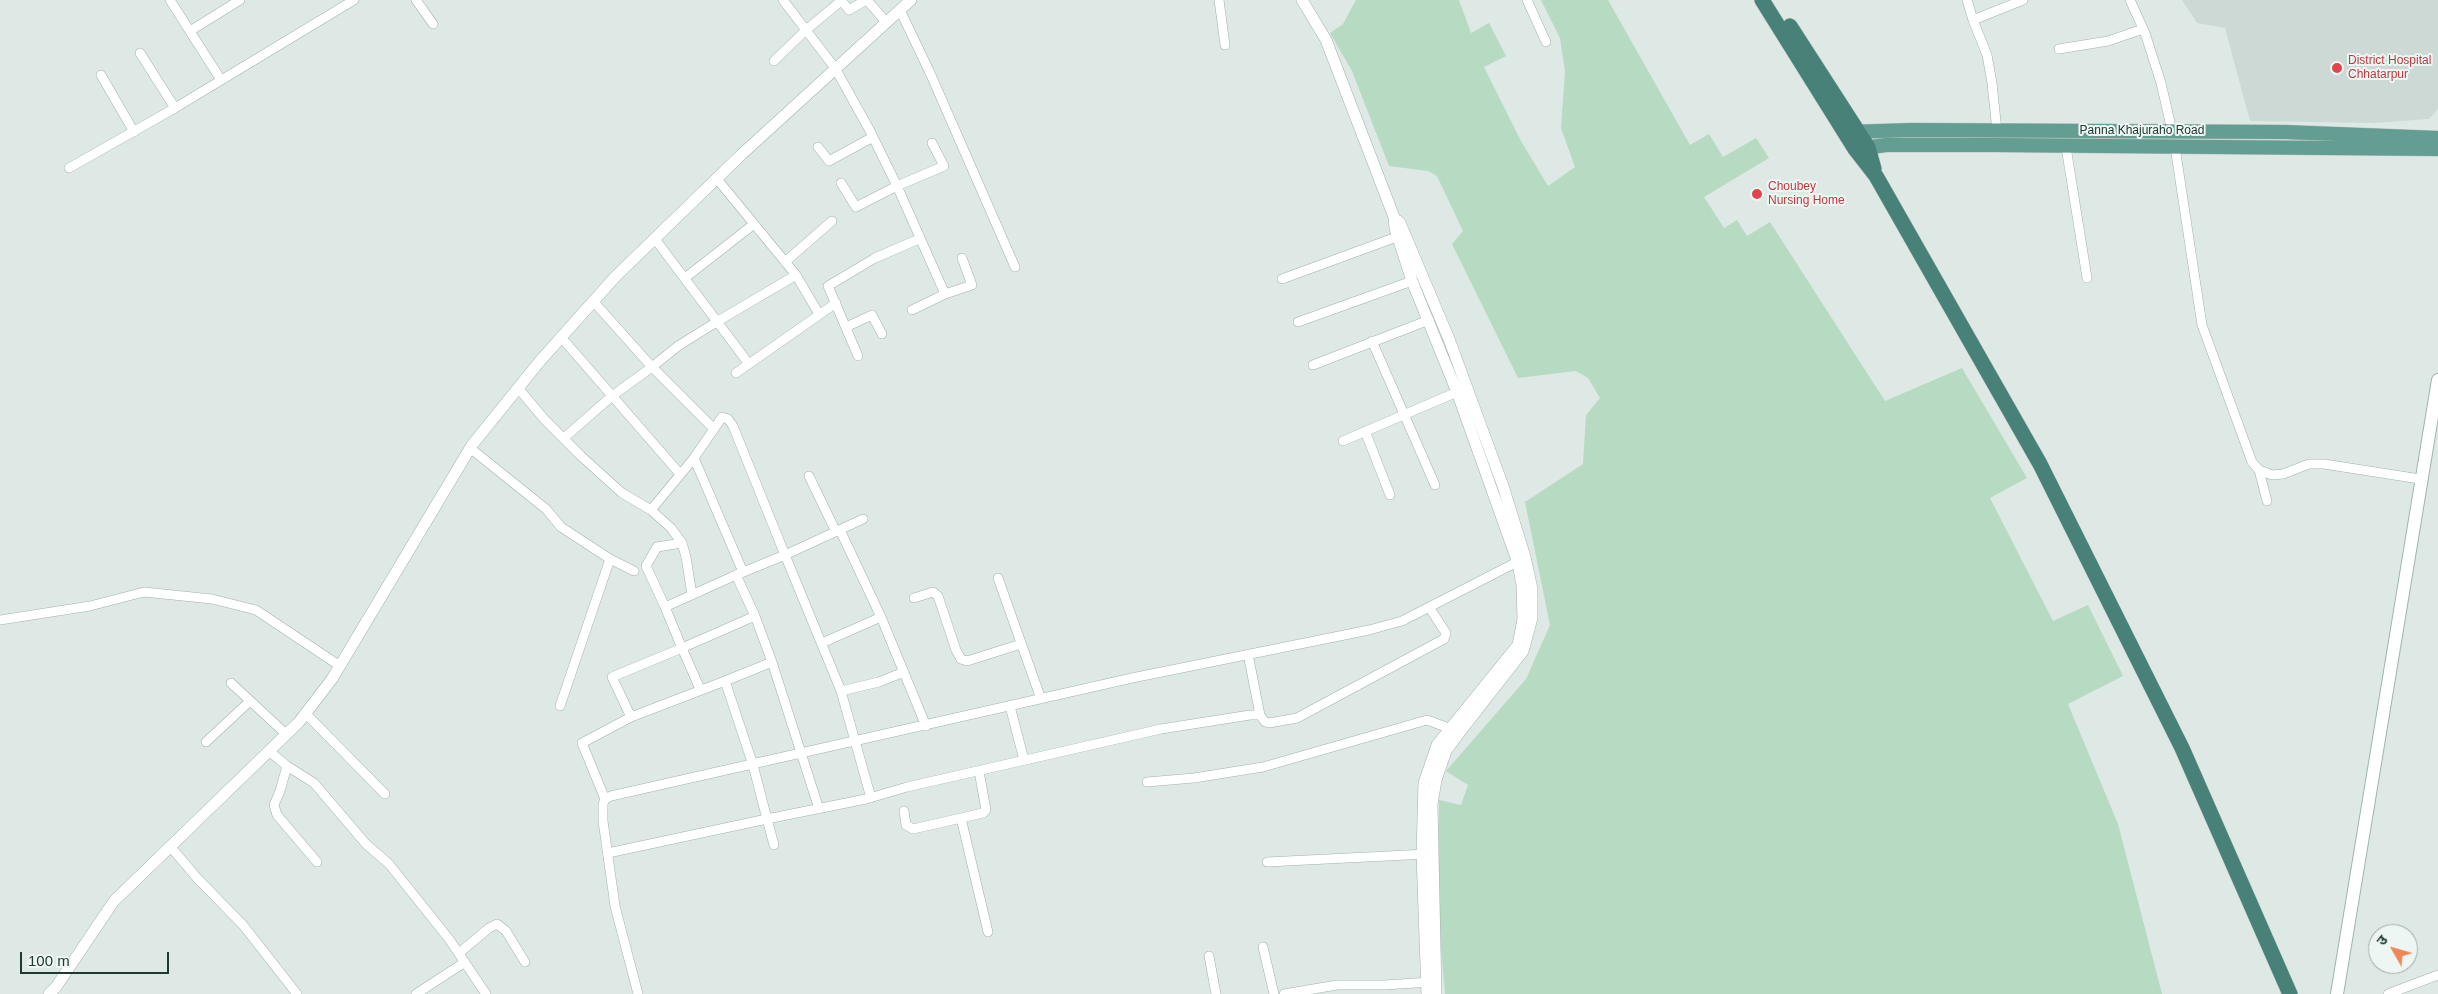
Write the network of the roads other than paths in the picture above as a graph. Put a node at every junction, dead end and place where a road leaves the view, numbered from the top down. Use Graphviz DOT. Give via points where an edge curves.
graph roads {
  1 [pos="170,0"];
  2 [pos="240,0"];
  3 [pos="354,0"];
  4 [pos="416,0"];
  5 [pos="784,0"];
  6 [pos="841,0"];
  7 [pos="866,0"];
  8 [pos="911,0"];
  9 [pos="1219,0"];
  10 [pos="1302,0"];
  11 [pos="1526,0"];
  12 [pos="1762,0"];
  13 [pos="1774,0"];
  14 [pos="1967,0"];
  15 [pos="2023,0"];
  16 [pos="2130,0"];
  17 [pos="900,10"];
  18 [pos="1973,20"];
  19 [pos="886,22"];
  20 [pos="433,24"];
  21 [pos="2143,29"];
  22 [pos="806,30"];
  23 [pos="190,31"];
  24 [pos="1546,42"];
  25 [pos="1225,45"];
  26 [pos="2059,49"];
  27 [pos="140,53"];
  28 [pos="774,61"];
  29 [pos="835,68"];
  30 [pos="100,75"];
  31 [pos="221,80"];
  32 [pos="175,108"];
  33 [pos="1996,131"];
  34 [pos="2172,131"];
  35 [pos="134,132"];
  36 [pos="1851,132"];
  37 [pos="873,137"];
  38 [pos="2438,138"];
  39 [pos="932,143"];
  40 [pos="818,147"];
  41 [pos="2066,147"];
  42 [pos="2175,147"];
  43 [pos="1862,148"];
  44 [pos="2438,149"];
  45 [pos="69,168"];
  46 [pos="717,179"];
  47 [pos="841,183"];
  48 [pos="897,186"];
  49 [pos="832,221"];
  50 [pos="754,224"];
  51 [pos="1401,235"];
  52 [pos="655,239"];
  53 [pos="919,239"];
  54 [pos="962,258"];
  55 [pos="785,262"];
  56 [pos="1015,267"];
  57 [pos="796,276"];
  58 [pos="685,278"];
  59 [pos="2087,278"];
  60 [pos="1282,279"];
  61 [pos="1412,282"];
  62 [pos="945,294"];
  63 [pos="593,301"];
  64 [pos="836,304"];
  65 [pos="912,310"];
  66 [pos="819,314"];
  67 [pos="1429,320"];
  68 [pos="718,321"];
  69 [pos="1298,322"];
  70 [pos="846,327"];
  71 [pos="882,334"];
  72 [pos="561,337"];
  73 [pos="1372,341"];
  74 [pos="858,356"];
  75 [pos="749,364"];
  76 [pos="1313,365"];
  77 [pos="652,367"];
  78 [pos="736,372"];
  79 [pos="2438,380"];
  80 [pos="518,388"];
  81 [pos="1457,392"];
  82 [pos="612,396"];
  83 [pos="1405,414"];
  84 [pos="714,429"];
  85 [pos="1365,431"];
  86 [pos="564,438"];
  87 [pos="1343,441"];
  88 [pos="470,448"];
  89 [pos="694,458"];
  90 [pos="2259,470"];
  91 [pos="680,474"];
  92 [pos="809,476"];
  93 [pos="2420,479"];
  94 [pos="1435,485"];
  95 [pos="1390,495"];
  96 [pos="2267,501"];
  97 [pos="651,510"];
  98 [pos="863,519"];
  99 [pos="838,531"];
  100 [pos="682,543"];
  101 [pos="785,555"];
  102 [pos="610,559"];
  103 [pos="1522,560"];
  104 [pos="634,571"];
  105 [pos="739,573"];
  106 [pos="998,578"];
  107 [pos="692,595"];
  108 [pos="914,598"];
  109 [pos="665,607"];
  110 [pos="1429,607"];
  111 [pos="755,616"];
  112 [pos="881,617"];
  113 [pos="0,620"];
  114 [pos="822,643"];
  115 [pos="1021,644"];
  116 [pos="682,648"];
  117 [pos="1248,654"];
  118 [pos="772,662"];
  119 [pos="340,666"];
  120 [pos="904,672"];
  121 [pos="725,681"];
  122 [pos="231,683"];
  123 [pos="700,689"];
  124 [pos="841,691"];
  125 [pos="1041,699"];
  126 [pos="250,701"];
  127 [pos="560,706"];
  128 [pos="1010,706"];
  129 [pos="305,713"];
  130 [pos="1260,715"];
  131 [pos="630,716"];
  132 [pos="926,726"];
  133 [pos="1454,730"];
  134 [pos="286,734"];
  135 [pos="206,742"];
  136 [pos="854,742"];
  137 [pos="269,751"];
  138 [pos="803,754"];
  139 [pos="1024,760"];
  140 [pos="753,765"];
  141 [pos="287,766"];
  142 [pos="979,771"];
  143 [pos="1147,782"];
  144 [pos="385,794"];
  145 [pos="871,798"];
  146 [pos="605,799"];
  147 [pos="820,808"];
  148 [pos="904,811"];
  149 [pos="961,818"];
  150 [pos="767,819"];
  151 [pos="774,845"];
  152 [pos="170,846"];
  153 [pos="608,853"];
  154 [pos="1427,854"];
  155 [pos="317,862"];
  156 [pos="1268,862"];
  157 [pos="988,932"];
  158 [pos="1263,947"];
  159 [pos="459,954"];
  160 [pos="1208,956"];
  161 [pos="465,962"];
  162 [pos="525,962"];
  163 [pos="2438,975"];
  164 [pos="1430,986"];
  165 [pos="49,994"];
  166 [pos="296,994"];
  167 [pos="416,994"];
  168 [pos="486,994"];
  169 [pos="638,994"];
  170 [pos="1216,994"];
  171 [pos="1274,994"];
  172 [pos="1284,994"];
  173 [pos="1436,994"];
  174 [pos="2290,994"];
  175 [pos="2337,994"];
  176 [pos="2388,994"];
  1 -- 23 [label="street"];
  2 -- 23 [label="street"];
  3 -- 31 [label="street"];
  4 -- 20 [label="street"];
  5 -- 22 [label="street"];
  6 -- 7 [label="street" via="849,10"];
  6 -- 22 [label="street"];
  7 -- 19 [label="street"];
  8 -- 17 [label="street"];
  9 -- 25 [label="street"];
  10 -- 51 [label="street" via="1326,40 1394,217 1400,223"];
  11 -- 24 [label="street"];
  12 -- 36 [label="highway"];
  13 -- 36 [label="highway"];
  14 -- 18 [label="street"];
  15 -- 18 [label="street"];
  16 -- 21 [label="street"];
  17 -- 19 [label="street"];
  17 -- 56 [label="street"];
  18 -- 33 [label="street" via="1987,55"];
  19 -- 29 [label="street"];
  21 -- 26 [label="street" via="2108,41"];
  21 -- 34 [label="street" via="2161,83"];
  22 -- 28 [label="street"];
  22 -- 29 [label="street"];
  23 -- 31 [label="street"];
  27 -- 32 [label="street"];
  29 -- 37 [label="street"];
  29 -- 46 [label="street"];
  30 -- 35 [label="street"];
  31 -- 32 [label="street"];
  32 -- 35 [label="street"];
  33 -- 34 [label="main road, Panna Khajuraho Road"];
  33 -- 36 [label="main road, Panna Khajuraho Road"];
  34 -- 38 [label="main road, Panna Khajuraho Road"];
  35 -- 45 [label="street"];
  36 -- 43 [label="highway"];
  37 -- 40 [label="street" via="829,161"];
  37 -- 48 [label="street"];
  39 -- 48 [label="street" via="944,166"];
  41 -- 42 [label="main road, Panna Khajuraho Road"];
  41 -- 43 [label="main road, Panna Khajuraho Road" via="1923,145"];
  41 -- 59 [label="street"];
  42 -- 44 [label="main road, Panna Khajuraho Road"];
  42 -- 90 [label="street" via="2202,325 2252,462"];
  43 -- 174 [label="highway" via="2040,464 2182,748"];
  46 -- 50 [label="street"];
  46 -- 52 [label="street"];
  47 -- 48 [label="street" via="856,207"];
  48 -- 53 [label="street"];
  49 -- 55 [label="street"];
  50 -- 55 [label="street"];
  50 -- 58 [label="street"];
  51 -- 60 [label="street"];
  51 -- 61 [label="street"];
  51 -- 103 [label="street" via="1449,339 1503,486"];
  52 -- 58 [label="street"];
  52 -- 63 [label="street"];
  53 -- 62 [label="street"];
  53 -- 64 [label="street" via="875,258 828,286"];
  54 -- 62 [label="street" via="972,285"];
  55 -- 57 [label="street"];
  57 -- 66 [label="street"];
  57 -- 68 [label="street"];
  58 -- 68 [label="street"];
  61 -- 67 [label="street"];
  61 -- 69 [label="street"];
  62 -- 65 [label="street"];
  63 -- 72 [label="street"];
  63 -- 77 [label="street"];
  64 -- 66 [label="street"];
  64 -- 70 [label="street"];
  66 -- 75 [label="street"];
  67 -- 73 [label="street"];
  67 -- 81 [label="street"];
  68 -- 75 [label="street"];
  68 -- 77 [label="street"];
  70 -- 71 [label="street" via="872,315"];
  70 -- 74 [label="street"];
  72 -- 80 [label="street"];
  72 -- 82 [label="street"];
  73 -- 76 [label="street"];
  73 -- 83 [label="street"];
  75 -- 78 [label="street"];
  77 -- 82 [label="street"];
  77 -- 84 [label="street"];
  79 -- 93 [label="main road"];
  80 -- 86 [label="street"];
  80 -- 88 [label="street"];
  81 -- 83 [label="street"];
  81 -- 103 [label="street"];
  82 -- 86 [label="street"];
  82 -- 91 [label="street"];
  83 -- 85 [label="street"];
  83 -- 94 [label="street"];
  84 -- 89 [label="street"];
  84 -- 101 [label="street" via="725,417 733,426"];
  85 -- 87 [label="street"];
  85 -- 95 [label="street"];
  86 -- 97 [label="street" via="622,493"];
  88 -- 102 [label="street" via="546,509 561,527"];
  88 -- 119 [label="street"];
  89 -- 91 [label="street"];
  89 -- 105 [label="street"];
  90 -- 93 [label="street" via="2272,475 2283,474 2309,464 2324,464"];
  90 -- 96 [label="street"];
  91 -- 97 [label="street"];
  92 -- 99 [label="street"];
  93 -- 175 [label="main road"];
  97 -- 100 [label="street"];
  98 -- 99 [label="street"];
  99 -- 101 [label="street"];
  99 -- 112 [label="street"];
  100 -- 107 [label="street"];
  100 -- 109 [label="street" via="658,547 646,566"];
  101 -- 105 [label="street"];
  101 -- 114 [label="street"];
  102 -- 104 [label="street"];
  102 -- 127 [label="street"];
  103 -- 110 [label="street"];
  103 -- 133 [label="street" via="1532,589 1532,618 1527,642 1510,670"];
  105 -- 107 [label="street"];
  105 -- 111 [label="street"];
  106 -- 115 [label="street"];
  107 -- 109 [label="street"];
  108 -- 115 [label="street" via="933,592 938,596 958,655 967,661"];
  109 -- 116 [label="street"];
  110 -- 117 [label="street" via="1402,621 1369,630"];
  110 -- 130 [label="street" via="1446,633 1444,639 1297,718 1269,723"];
  111 -- 116 [label="street"];
  111 -- 118 [label="street"];
  112 -- 114 [label="street"];
  112 -- 120 [label="street"];
  113 -- 119 [label="street" via="90,606 144,592 212,599 256,610"];
  114 -- 124 [label="street"];
  115 -- 125 [label="street"];
  116 -- 123 [label="street"];
  116 -- 131 [label="street" via="612,677"];
  117 -- 125 [label="street"];
  117 -- 130 [label="street"];
  118 -- 121 [label="street"];
  118 -- 138 [label="street"];
  119 -- 129 [label="street"];
  120 -- 124 [label="street"];
  120 -- 132 [label="street"];
  121 -- 123 [label="street"];
  121 -- 140 [label="street"];
  122 -- 126 [label="street"];
  123 -- 131 [label="street"];
  124 -- 136 [label="street"];
  125 -- 128 [label="street"];
  126 -- 134 [label="street"];
  126 -- 135 [label="street"];
  128 -- 132 [label="street"];
  128 -- 139 [label="street"];
  129 -- 134 [label="street"];
  129 -- 144 [label="street"];
  130 -- 139 [label="street" via="1161,729"];
  131 -- 146 [label="street" via="582,743"];
  132 -- 136 [label="street"];
  133 -- 143 [label="street" via="1427,720 1263,767"];
  133 -- 154 [label="street" via="1436,780"];
  134 -- 137 [label="street"];
  136 -- 138 [label="street"];
  136 -- 145 [label="street"];
  137 -- 141 [label="street"];
  137 -- 152 [label="street"];
  138 -- 140 [label="street"];
  138 -- 147 [label="street"];
  139 -- 142 [label="street"];
  140 -- 146 [label="street"];
  140 -- 150 [label="street"];
  141 -- 155 [label="street" via="274,805 277,815"];
  141 -- 159 [label="street" via="314,783 366,844 389,864"];
  142 -- 145 [label="street"];
  142 -- 149 [label="street" via="986,810"];
  145 -- 147 [label="street"];
  146 -- 153 [label="street" via="603,821"];
  147 -- 150 [label="street"];
  148 -- 149 [label="street" via="906,824 913,829"];
  149 -- 157 [label="street"];
  150 -- 151 [label="street"];
  150 -- 153 [label="street"];
  152 -- 165 [label="street" via="114,901"];
  152 -- 166 [label="street" via="243,925"];
  153 -- 169 [label="street" via="615,906"];
  154 -- 156 [label="street"];
  154 -- 164 [label="street"];
  158 -- 171 [label="street"];
  159 -- 161 [label="street"];
  159 -- 162 [label="street" via="497,924 506,931"];
  160 -- 170 [label="street"];
  161 -- 167 [label="street"];
  161 -- 168 [label="street"];
  163 -- 176 [label="street"];
  164 -- 172 [label="street" via="1337,985"];
  164 -- 173 [label="street"];
}
